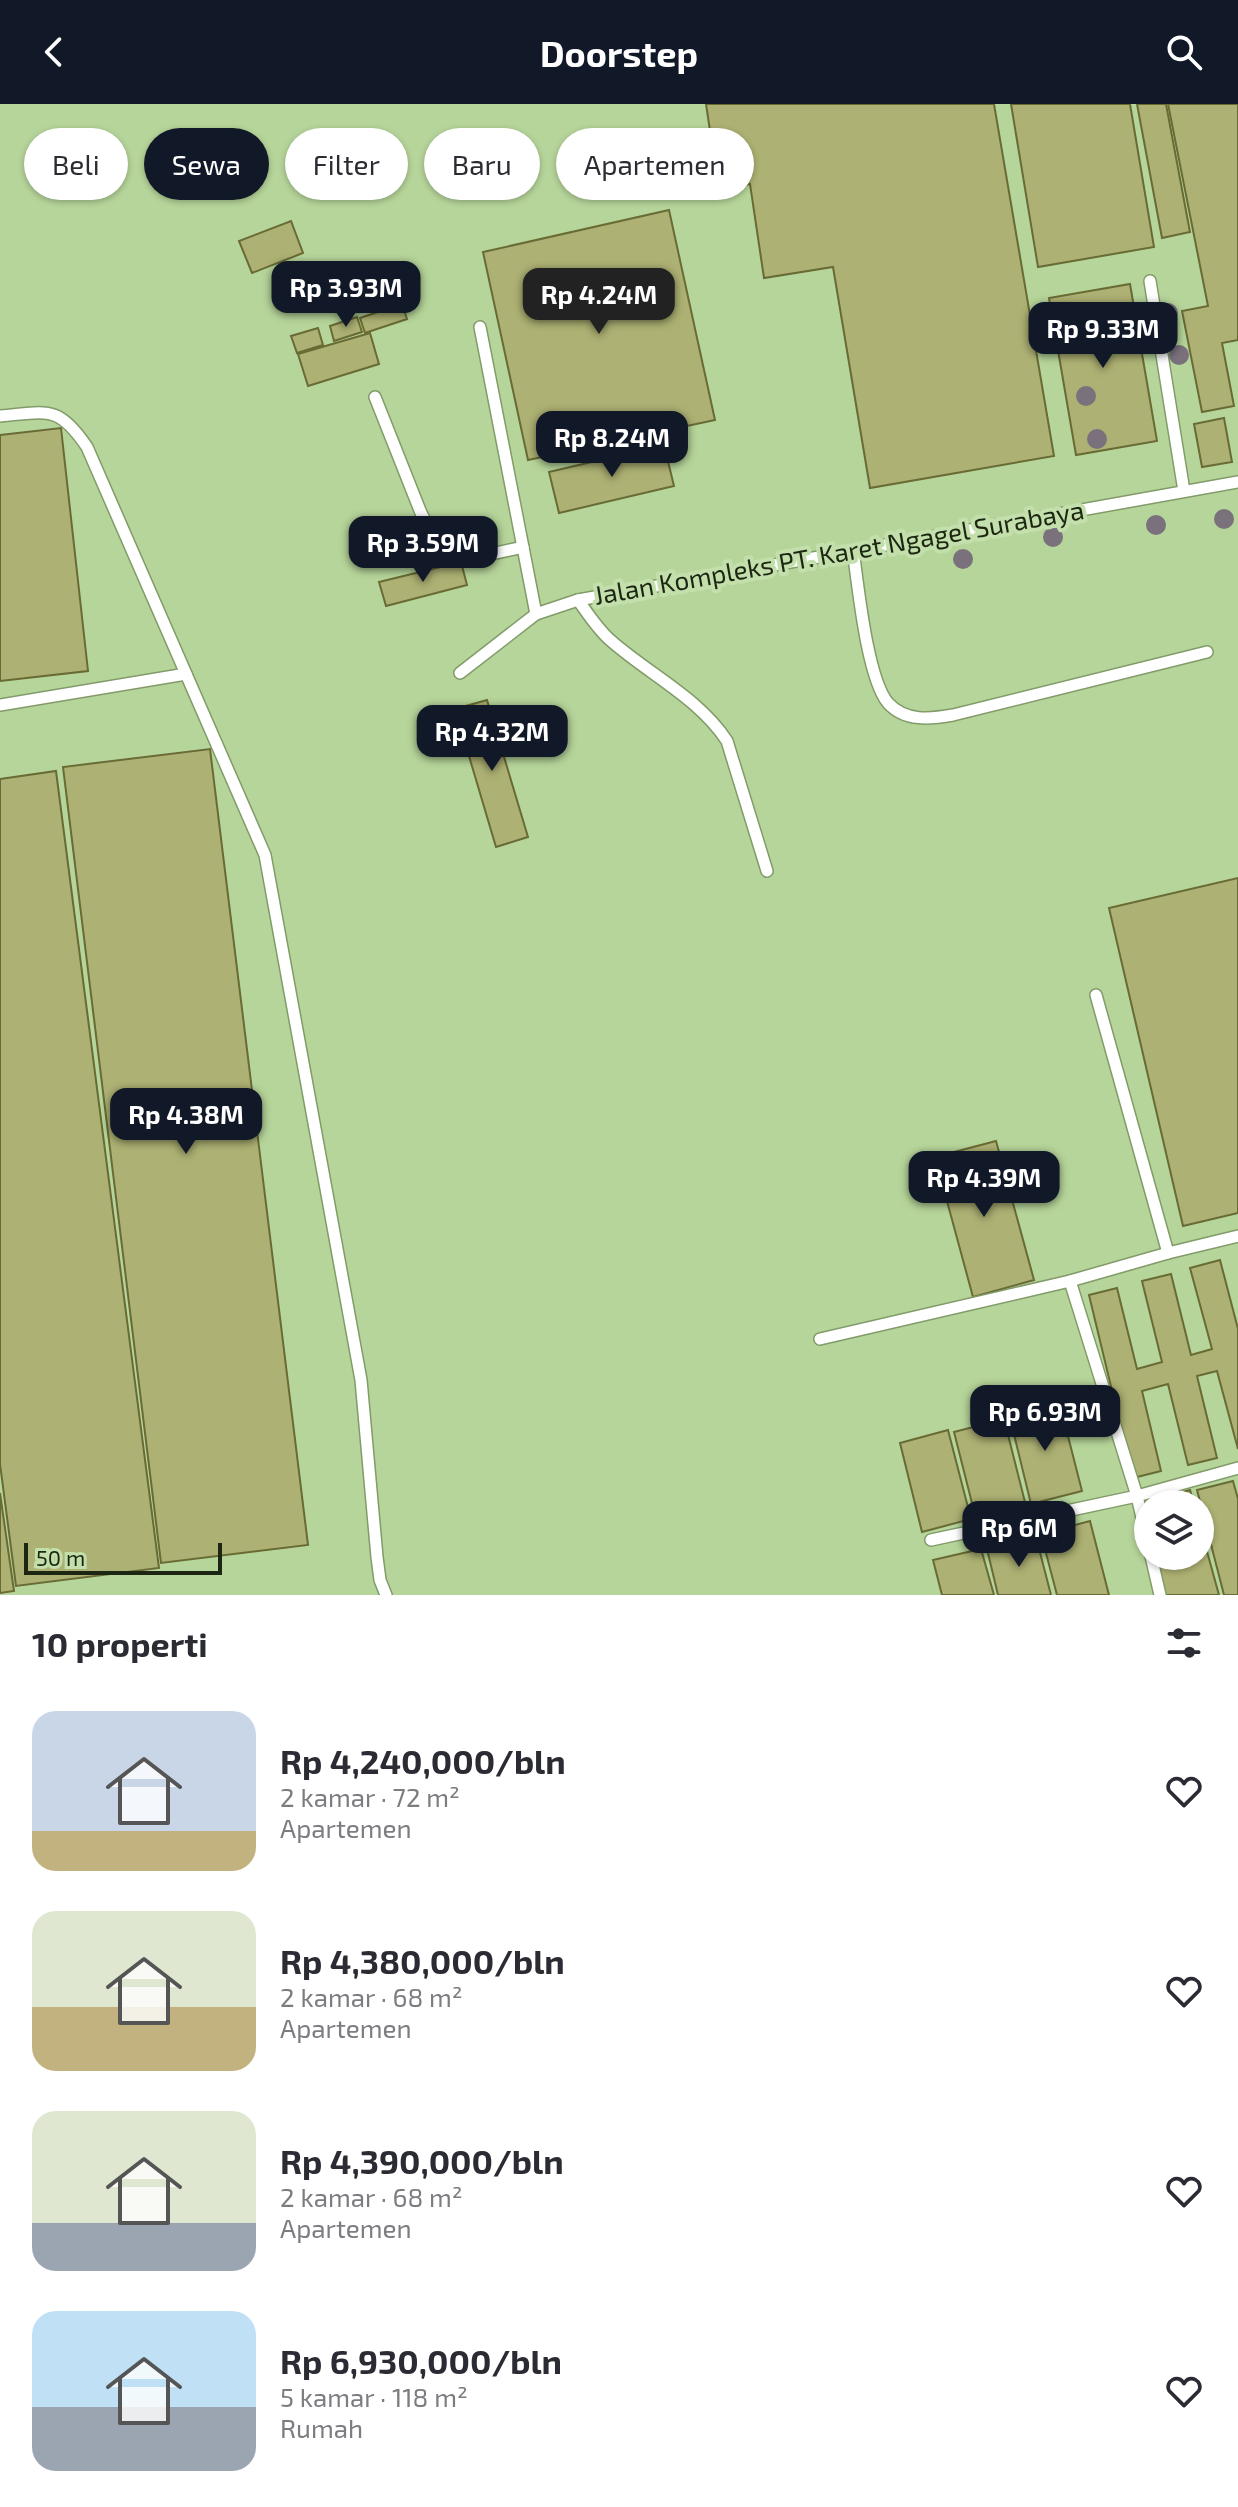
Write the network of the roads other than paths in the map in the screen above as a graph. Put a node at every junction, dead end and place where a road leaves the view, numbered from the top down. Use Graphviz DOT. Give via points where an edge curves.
graph roads {
  1 [pos="1150,281"];
  2 [pos="480,327"];
  3 [pos="375,397"];
  4 [pos="0,416"];
  5 [pos="1238,482"];
  6 [pos="1184,491"];
  7 [pos="523,547"];
  8 [pos="853,550"];
  9 [pos="578,600"];
  10 [pos="536,614"];
  11 [pos="1207,652"];
  12 [pos="460,673"];
  13 [pos="186,674"];
  14 [pos="0,705"];
  15 [pos="767,871"];
  16 [pos="1096,995"];
  17 [pos="1238,1236"];
  18 [pos="1168,1253"];
  19 [pos="1070,1281"];
  20 [pos="820,1339"];
  21 [pos="1238,1468"];
  22 [pos="1135,1490"];
  23 [pos="1159,1490"];
  24 [pos="1134,1497"];
  25 [pos="931,1540"];
  26 [pos="1154,1570"];
  27 [pos="386,1595"];
  28 [pos="1160,1595"];
  1 -- 6 [label="lane"];
  2 -- 7 [label="lane"];
  3 -- 7 [label="lane" via="421,513 444,549 480,556"];
  4 -- 13 [label="lane" via="54,413 72,425 87,447"];
  5 -- 6 [label="lane, Jalan Kompleks PT. Karet Ngagel Surabaya"];
  6 -- 8 [label="lane, Jalan Kompleks PT. Karet Ngagel Surabaya"];
  7 -- 10 [label="lane"];
  8 -- 9 [label="lane, Jalan Kompleks PT. Karet Ngagel Surabaya"];
  8 -- 11 [label="lane" via="872,672 888,703 906,715 953,715"];
  9 -- 10 [label="lane, Jalan Kompleks PT. Karet Ngagel Surabaya"];
  9 -- 15 [label="lane" via="610,639 684,696 727,741"];
  10 -- 12 [label="lane, Jalan Kompleks PT. Karet Ngagel Surabaya"];
  13 -- 14 [label="lane"];
  13 -- 27 [label="lane" via="265,855 361,1380 377,1557"];
  16 -- 18 [label="lane"];
  17 -- 18 [label="lane"];
  18 -- 19 [label="lane"];
  19 -- 20 [label="lane"];
  19 -- 22 [label="lane"];
  21 -- 23 [label="lane"];
  24 -- 25 [label="lane"];
  26 -- 28 [label="lane"];
}
